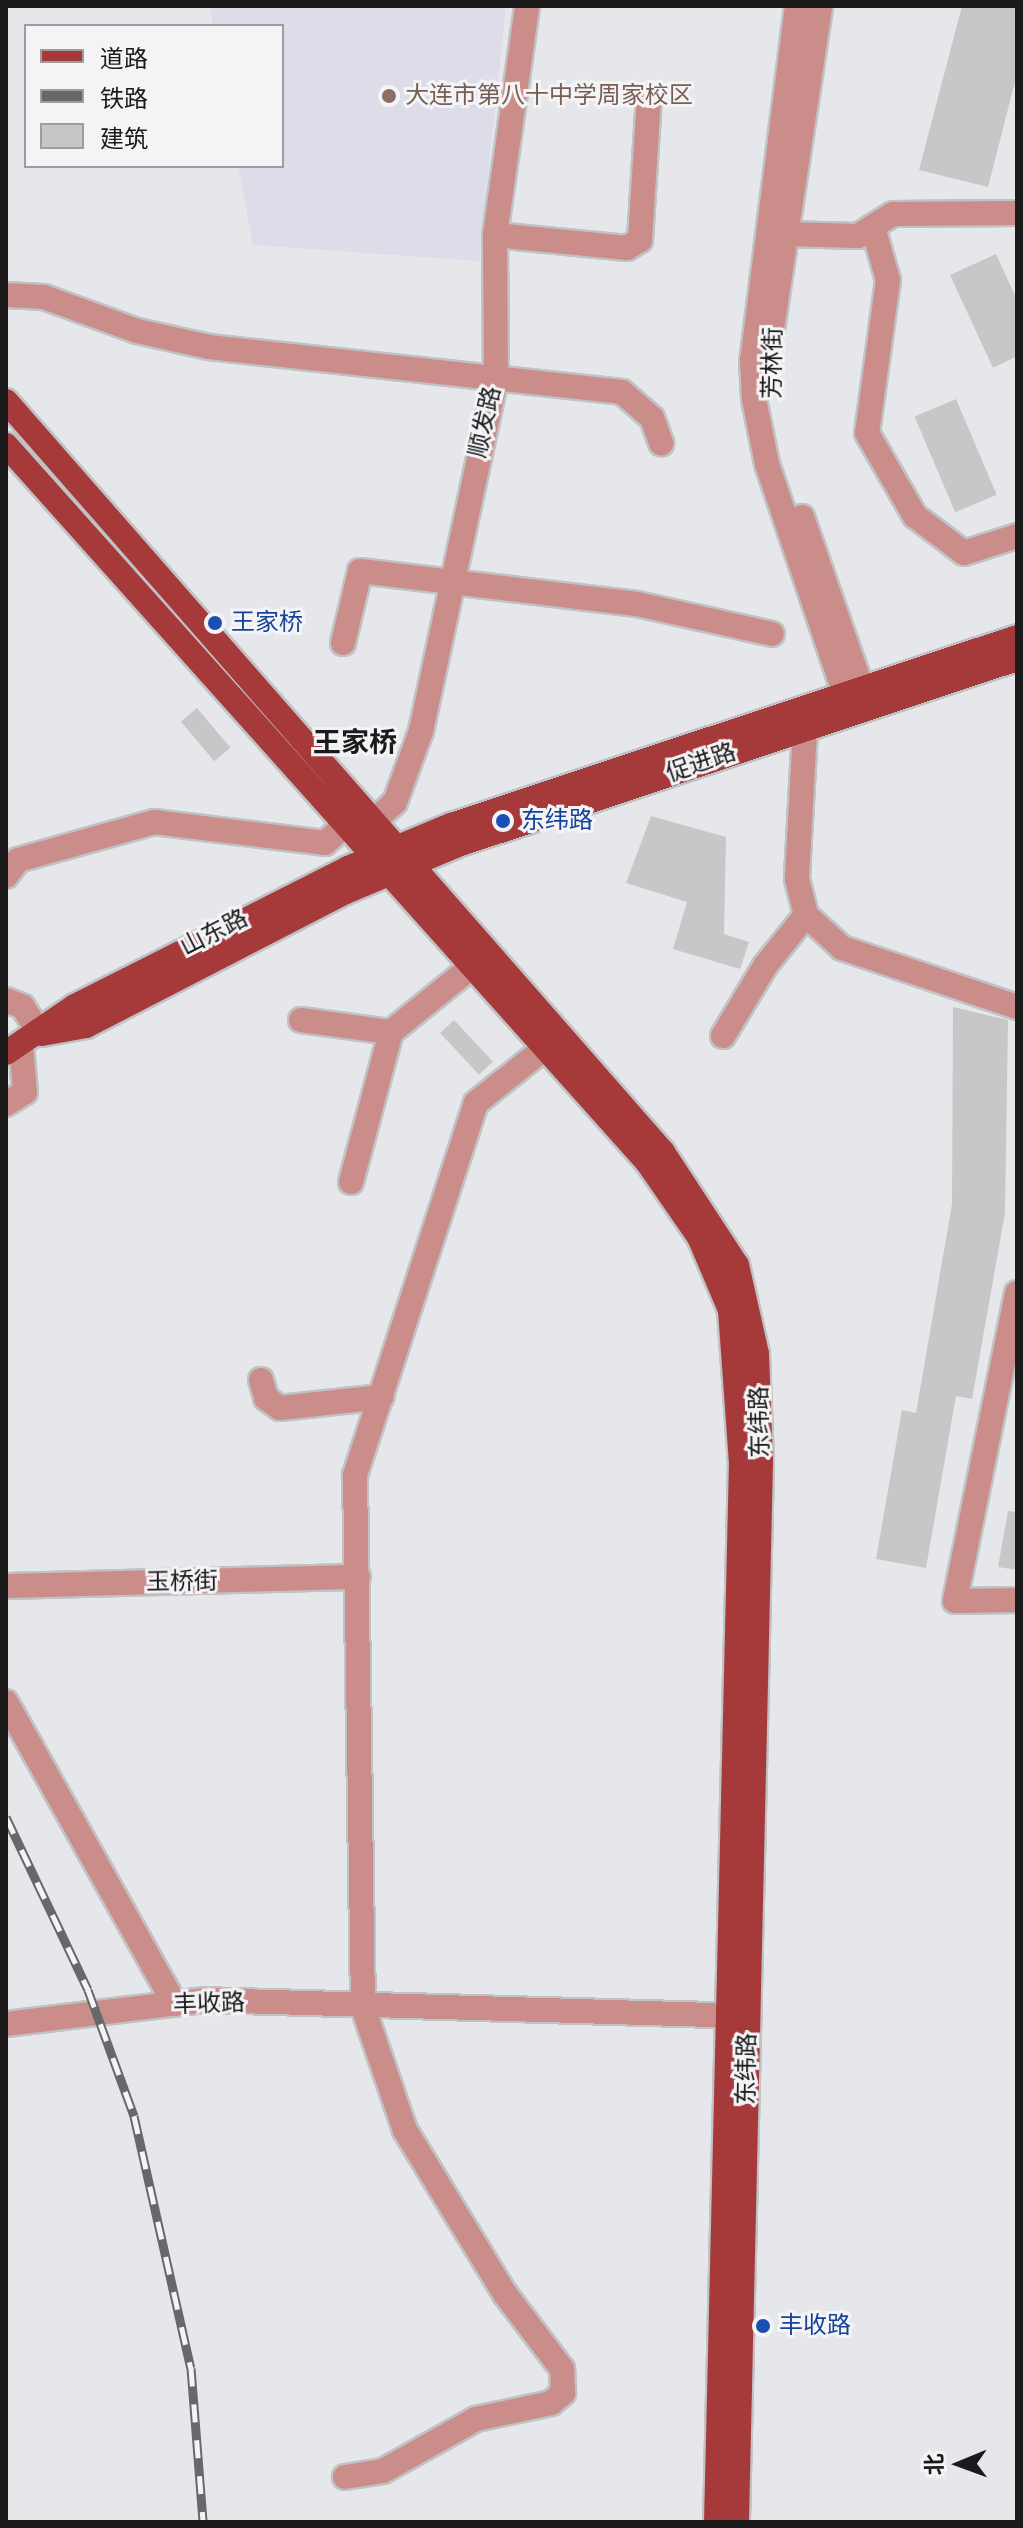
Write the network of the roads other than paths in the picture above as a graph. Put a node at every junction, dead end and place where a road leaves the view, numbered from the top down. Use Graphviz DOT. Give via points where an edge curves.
graph roads {
  1 [pos="527,6"];
  2 [pos="797,6"];
  3 [pos="820,6"];
  4 [pos="649,96"];
  5 [pos="1017,213"];
  6 [pos="873,227"];
  7 [pos="785,234"];
  8 [pos="495,235"];
  9 [pos="6,295"];
  10 [pos="496,379"];
  11 [pos="6,401"];
  12 [pos="661,443"];
  13 [pos="6,445"];
  14 [pos="1017,536"];
  15 [pos="447,582"];
  16 [pos="772,634"];
  17 [pos="1017,637"];
  18 [pos="343,643"];
  19 [pos="1017,659"];
  20 [pos="856,695"];
  21 [pos="806,716"];
  22 [pos="374,821"];
  23 [pos="343,827"];
  24 [pos="404,856"];
  25 [pos="381,866"];
  26 [pos="6,876"];
  27 [pos="806,915"];
  28 [pos="481,959"];
  29 [pos="6,1000"];
  30 [pos="1017,1007"];
  31 [pos="301,1020"];
  32 [pos="391,1032"];
  33 [pos="723,1036"];
  34 [pos="554,1041"];
  35 [pos="22,1044"];
  36 [pos="6,1104"];
  37 [pos="351,1182"];
  38 [pos="1017,1293"];
  39 [pos="261,1380"];
  40 [pos="381,1397"];
  41 [pos="358,1577"];
  42 [pos="6,1586"];
  43 [pos="1017,1600"];
  44 [pos="6,1702"];
  45 [pos="175,2004"];
  46 [pos="363,2007"];
  47 [pos="738,2016"];
  48 [pos="6,2024"];
  49 [pos="345,2477"];
  50 [pos="716,2522"];
  51 [pos="737,2522"];
  1 -- 8 [label="street, 顺发路"];
  2 -- 20 [label="street" via="752,360 754,399 767,464"];
  3 -- 7 [label="street, 芳林街"];
  4 -- 8 [label="street" via="640,240 627,248"];
  5 -- 6 [label="street" via="893,214"];
  6 -- 7 [label="street" via="858,236"];
  6 -- 14 [label="street" via="888,280 867,433 915,516 964,553"];
  7 -- 20 [label="street, 芳林街" via="769,357 772,410"];
  8 -- 10 [label="street, 顺发路"];
  9 -- 10 [label="street" via="44,297 137,331 209,347"];
  10 -- 12 [label="street" via="622,392 652,418"];
  10 -- 15 [label="street, 顺发路"];
  11 -- 22 [label="main road, 东纬路"];
  13 -- 23 [label="main road, 东纬路"];
  15 -- 16 [label="street" via="637,604"];
  15 -- 18 [label="street" via="360,571"];
  15 -- 22 [label="street, 顺发路" via="421,731 395,802"];
  17 -- 20 [label="main road, 促进路"];
  19 -- 20 [label="main road, 促进路"];
  20 -- 21 [label="main road, 促进路"];
  21 -- 24 [label="main road, 促进路"];
  21 -- 27 [label="street" via="797,879"];
  22 -- 24 [label="main road, 东纬路"];
  23 -- 25 [label="main road, 东纬路"];
  23 -- 26 [label="street" via="325,843 154,822 18,860"];
  24 -- 25 [label="main road, 山东路"];
  24 -- 28 [label="main road, 东纬路"];
  25 -- 28 [label="main road, 东纬路"];
  25 -- 35 [label="main road, 山东路" via="182,949 75,1006"];
  27 -- 30 [label="street" via="842,948"];
  27 -- 33 [label="street"];
  28 -- 32 [label="street"];
  28 -- 34 [label="main road, 东纬路"];
  29 -- 35 [label="street" via="23,1007"];
  31 -- 32 [label="street"];
  32 -- 37 [label="street"];
  34 -- 40 [label="street" via="476,1103"];
  34 -- 47 [label="main road, 东纬路" via="675,1199 730,1310 741,1462"];
  35 -- 36 [label="street" via="25,1092"];
  38 -- 43 [label="street" via="955,1601"];
  39 -- 40 [label="street" via="266,1398 280,1408"];
  40 -- 41 [label="street" via="355,1475"];
  41 -- 42 [label="street, 玉桥街"];
  41 -- 46 [label="street"];
  44 -- 45 [label="street"];
  45 -- 46 [label="street, 丰收路"];
  45 -- 48 [label="street, 丰收路"];
  46 -- 47 [label="street, 丰收路"];
  46 -- 49 [label="street" via="405,2130 505,2294 562,2369 563,2393 551,2403 476,2419 383,2471"];
  47 -- 50 [label="main road, 东纬路"];
  47 -- 51 [label="main road, 东纬路"];
}
